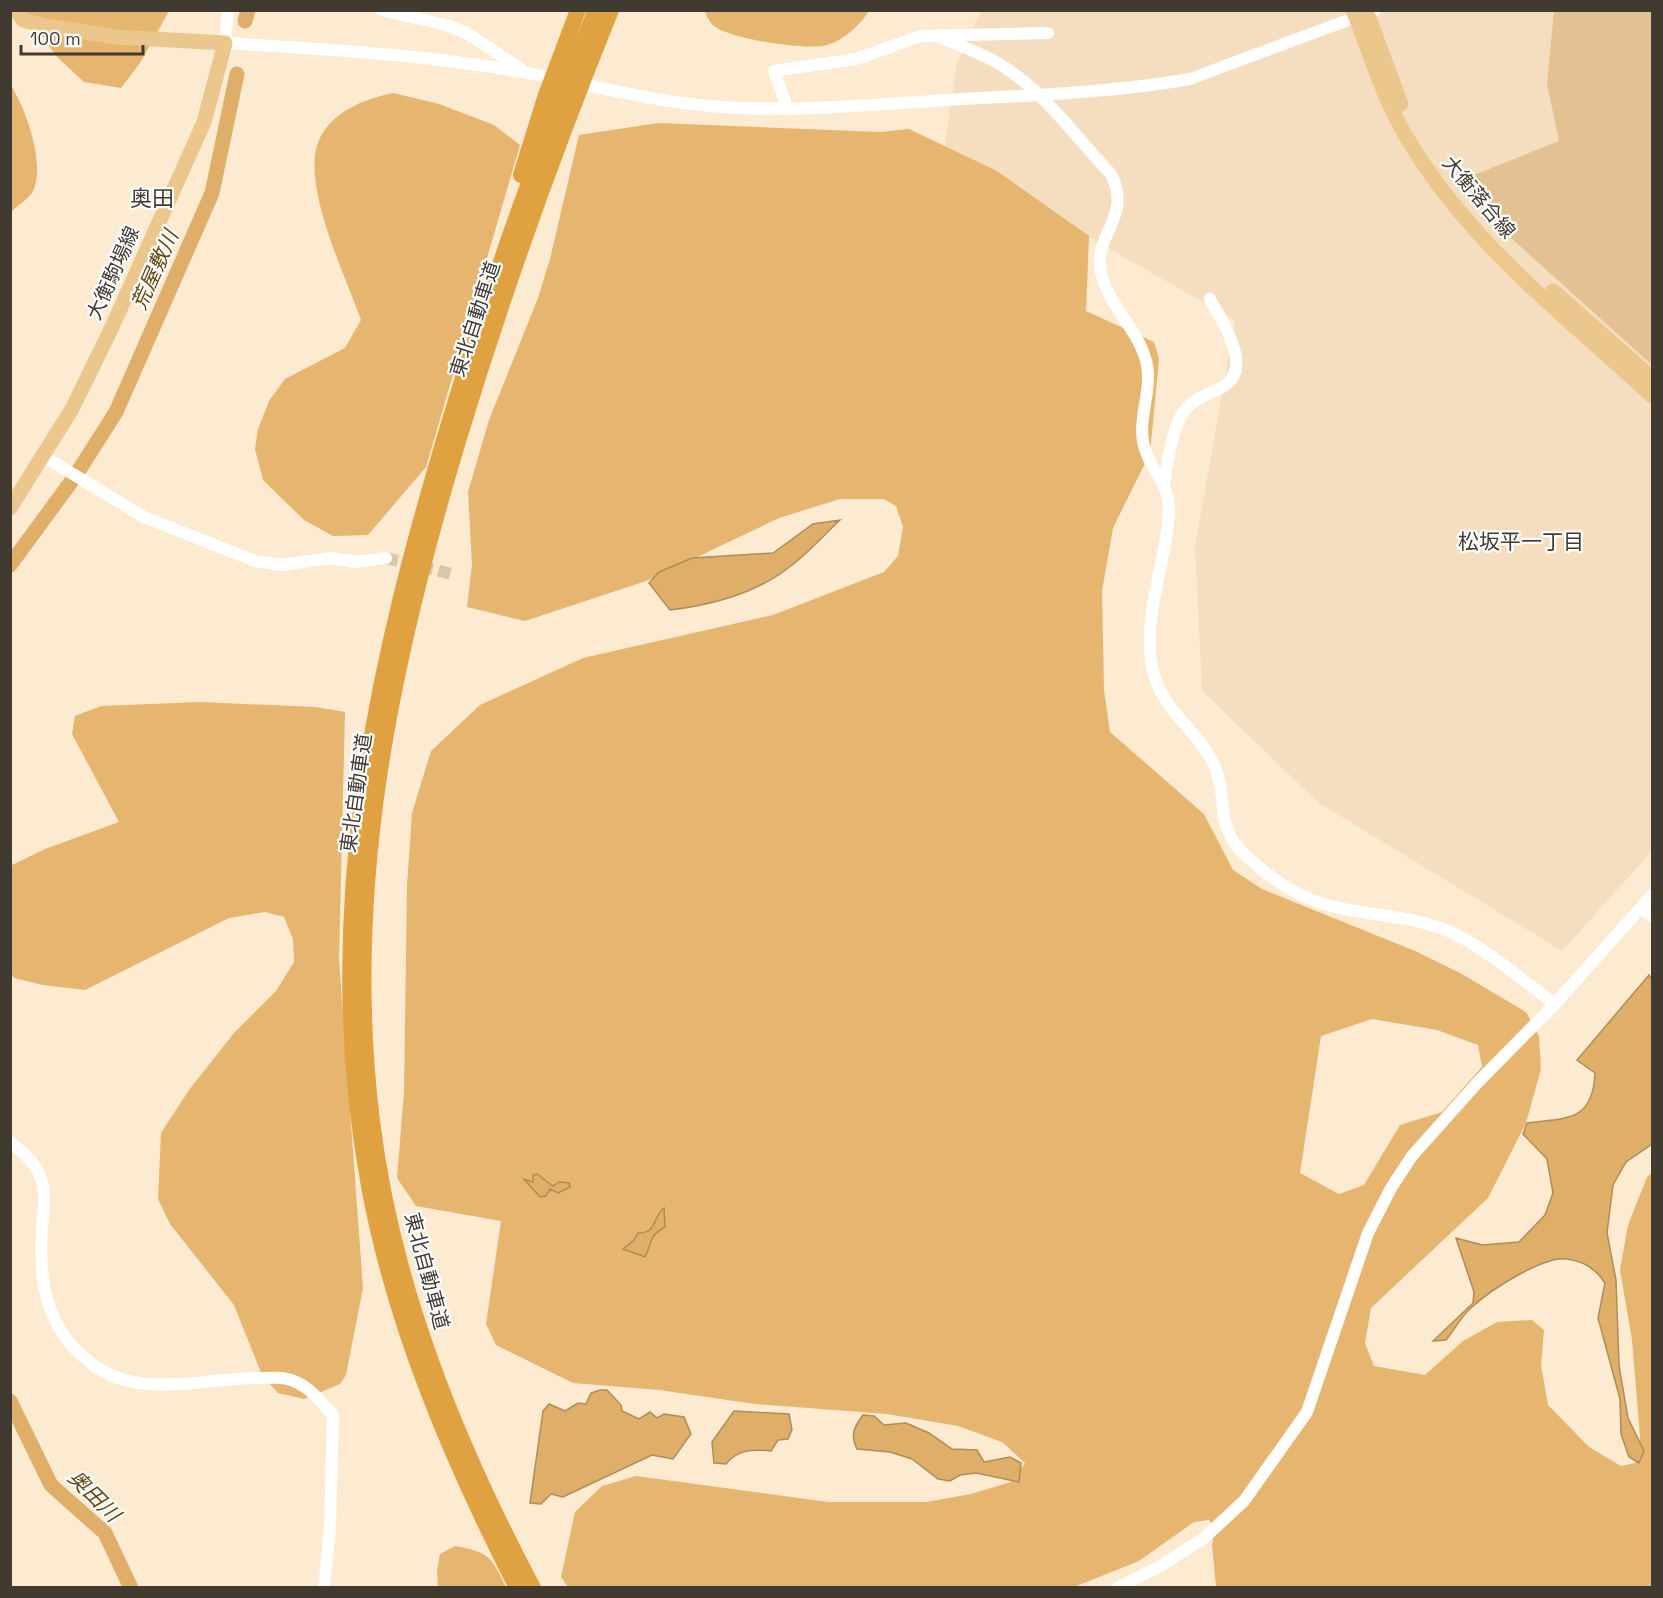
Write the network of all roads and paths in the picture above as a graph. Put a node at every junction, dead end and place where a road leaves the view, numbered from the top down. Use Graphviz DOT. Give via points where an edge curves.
graph roads {
  1 [pos="16,10"];
  2 [pos="228,10"];
  3 [pos="381,10"];
  4 [pos="578,10"];
  5 [pos="596,10"];
  6 [pos="612,10"];
  7 [pos="1364,12"];
  8 [pos="1048,33"];
  9 [pos="937,36"];
  10 [pos="225,44"];
  11 [pos="574,63"];
  12 [pos="526,72"];
  13 [pos="1037,95"];
  14 [pos="560,99"];
  15 [pos="788,109"];
  16 [pos="1210,299"];
  17 [pos="1653,378"];
  18 [pos="1653,396"];
  19 [pos="43,456"];
  20 [pos="1164,482"];
  21 [pos="10,508"];
  22 [pos="386,558"];
  23 [pos="1653,895"];
  24 [pos="1641,909"];
  25 [pos="1653,916"];
  26 [pos="1555,1004"];
  27 [pos="10,1142"];
  28 [pos="324,1587"];
  29 [pos="518,1587"];
  30 [pos="533,1587"];
  31 [pos="1117,1587"];
  1 -- 10 [label="main road" via="23,20 45,26 116,37"];
  2 -- 10 [label="street"];
  3 -- 12 [label="street" via="450,26"];
  4 -- 11 [label="highway"];
  5 -- 11 [label="highway, 東北自動車道"];
  6 -- 11 [label="highway, 東北自動車道"];
  7 -- 13 [label="street" via="1190,79"];
  7 -- 17 [label="main road, 大衡落合線" via="1404,112 1449,186 1518,261"];
  7 -- 18 [label="main road, 大衡落合線" via="1395,115 1443,192 1488,245"];
  8 -- 9 [label="street"];
  9 -- 13 [label="street" via="1001,64"];
  9 -- 15 [label="street" via="921,36 856,59 774,70"];
  10 -- 12 [label="street" via="401,54"];
  10 -- 19 [label="main road, 大衡駒場線" via="204,122 77,398"];
  11 -- 14 [label="highway, 東北自動車道"];
  12 -- 15 [label="street" via="644,97 709,106"];
  13 -- 15 [label="street"];
  13 -- 20 [label="street" via="1111,174 1116,185 1114,223 1100,264 1109,293 1147,363 1143,444"];
  14 -- 29 [label="highway, 東北自動車道" via="474,343 392,625 367,753 351,909 352,1049 370,1189 404,1324 451,1451"];
  14 -- 30 [label="highway, 東北自動車道" via="421,574 390,701 364,909 365,1025 372,1122 394,1234 418,1321 450,1412"];
  16 -- 20 [label="street" via="1237,352 1236,366 1224,387 1186,408 1175,432"];
  19 -- 21 [label="main road, 大衡駒場線"];
  19 -- 22 [label="street" via="144,517 255,561 282,565 330,558 356,562"];
  20 -- 26 [label="street" via="1169,510 1152,621 1154,676 1173,710 1214,764 1225,826 1231,838 1291,890 1331,906 1419,921 1449,931"];
  23 -- 24 [label="street"];
  24 -- 25 [label="street"];
  24 -- 26 [label="street"];
  26 -- 31 [label="street" via="1412,1156 1391,1188 1368,1233 1307,1412 1244,1501 1204,1538 1159,1567"];
  27 -- 28 [label="street" via="25,1154 40,1176 45,1204 41,1277 59,1331 86,1360 117,1377 150,1386 287,1378 307,1388 333,1415"];
}
